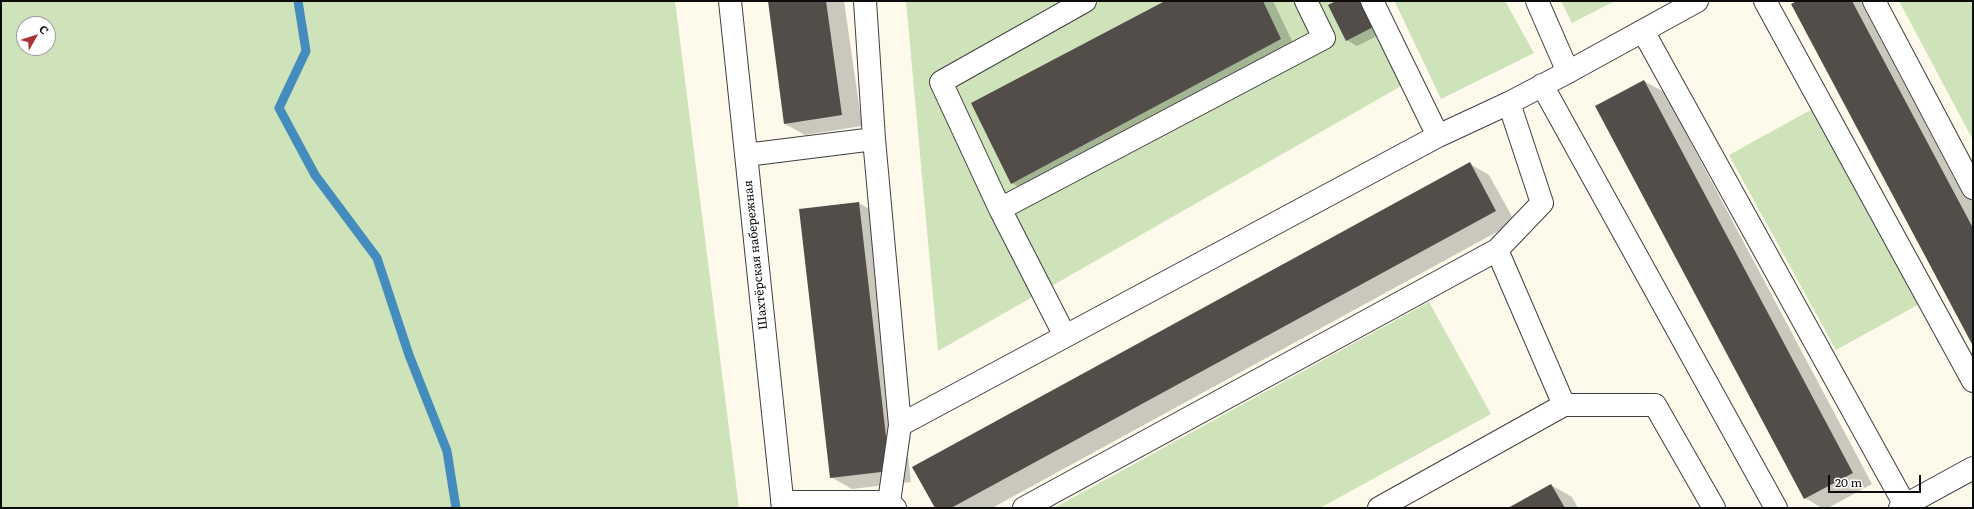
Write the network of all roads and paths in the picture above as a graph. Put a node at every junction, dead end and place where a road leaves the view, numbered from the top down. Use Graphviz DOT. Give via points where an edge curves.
graph roads {
  1 [pos="730,1"];
  2 [pos="865,1"];
  3 [pos="1085,1"];
  4 [pos="1306,1"];
  5 [pos="1372,1"];
  6 [pos="1537,1"];
  7 [pos="1697,1"];
  8 [pos="1765,1"];
  9 [pos="1874,1"];
  10 [pos="1643,31"];
  11 [pos="1568,72"];
  12 [pos="1542,85"];
  13 [pos="1509,103"];
  14 [pos="1438,136"];
  15 [pos="874,139"];
  16 [pos="746,156"];
  17 [pos="1973,188"];
  18 [pos="1000,208"];
  19 [pos="1497,250"];
  20 [pos="1065,336"];
  21 [pos="1973,381"];
  22 [pos="1564,405"];
  23 [pos="900,425"];
  24 [pos="1973,468"];
  25 [pos="782,505"];
  26 [pos="892,505"];
  27 [pos="1903,507"];
  28 [pos="1024,508"];
  29 [pos="1379,508"];
  30 [pos="1714,508"];
  31 [pos="1776,508"];
  1 -- 16 [label="street, Шахтёрская набережная"];
  2 -- 15 [label="street"];
  3 -- 18 [label="street" via="941,82"];
  4 -- 18 [label="street" via="1324,38"];
  5 -- 14 [label="street"];
  6 -- 11 [label="street"];
  7 -- 10 [label="street"];
  8 -- 21 [label="street"];
  9 -- 17 [label="street"];
  10 -- 11 [label="street"];
  10 -- 27 [label="street"];
  11 -- 12 [label="street"];
  12 -- 13 [label="street"];
  12 -- 31 [label="street"];
  13 -- 14 [label="street"];
  13 -- 19 [label="street" via="1542,202"];
  14 -- 20 [label="street"];
  15 -- 16 [label="street"];
  15 -- 23 [label="street"];
  16 -- 25 [label="street, Шахтёрская набережная"];
  18 -- 20 [label="street"];
  19 -- 22 [label="street"];
  19 -- 28 [label="street"];
  20 -- 23 [label="street"];
  22 -- 29 [label="street"];
  22 -- 30 [label="street" via="1655,405"];
  23 -- 26 [label="street"];
  24 -- 27 [label="street"];
  25 -- 26 [label="street"];
}
